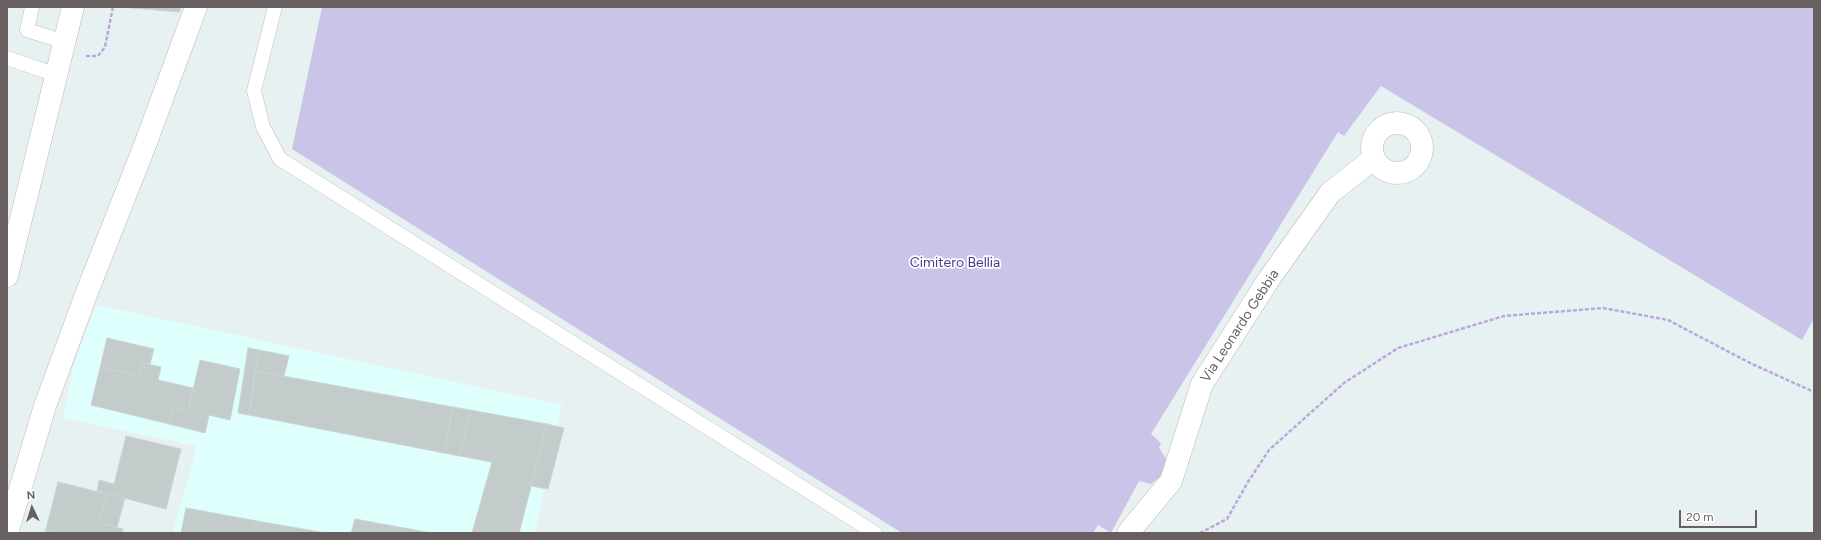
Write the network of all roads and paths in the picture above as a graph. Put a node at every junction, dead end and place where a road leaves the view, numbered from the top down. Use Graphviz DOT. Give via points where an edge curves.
graph roads {
  1 [pos="32,7"];
  2 [pos="73,7"];
  3 [pos="113,7"];
  4 [pos="196,7"];
  5 [pos="275,7"];
  6 [pos="7,58"];
  7 [pos="61,58"];
  8 [pos="1373,158"];
  9 [pos="7,276"];
  10 [pos="1814,392"];
  11 [pos="7,533"];
  12 [pos="875,533"];
  13 [pos="1128,533"];
  14 [pos="1200,533"];
  1 -- 7 [label="lane" via="27,30"];
  2 -- 7 [label="street"];
  3 -- 7 [label="path" via="105,47 98,56"];
  4 -- 11 [label="street" via="45,406"];
  5 -- 12 [label="lane" via="254,90 263,127 280,159"];
  6 -- 7 [label="lane"];
  7 -- 9 [label="street"];
  8 -- 13 [label="street, Via Leonardo Gebbia" via="1330,193 1269,279 1202,384 1171,481"];
  10 -- 14 [label="path" via="1750,363 1668,320 1603,308 1504,316 1398,348 1344,384 1268,450 1227,519"];
}
